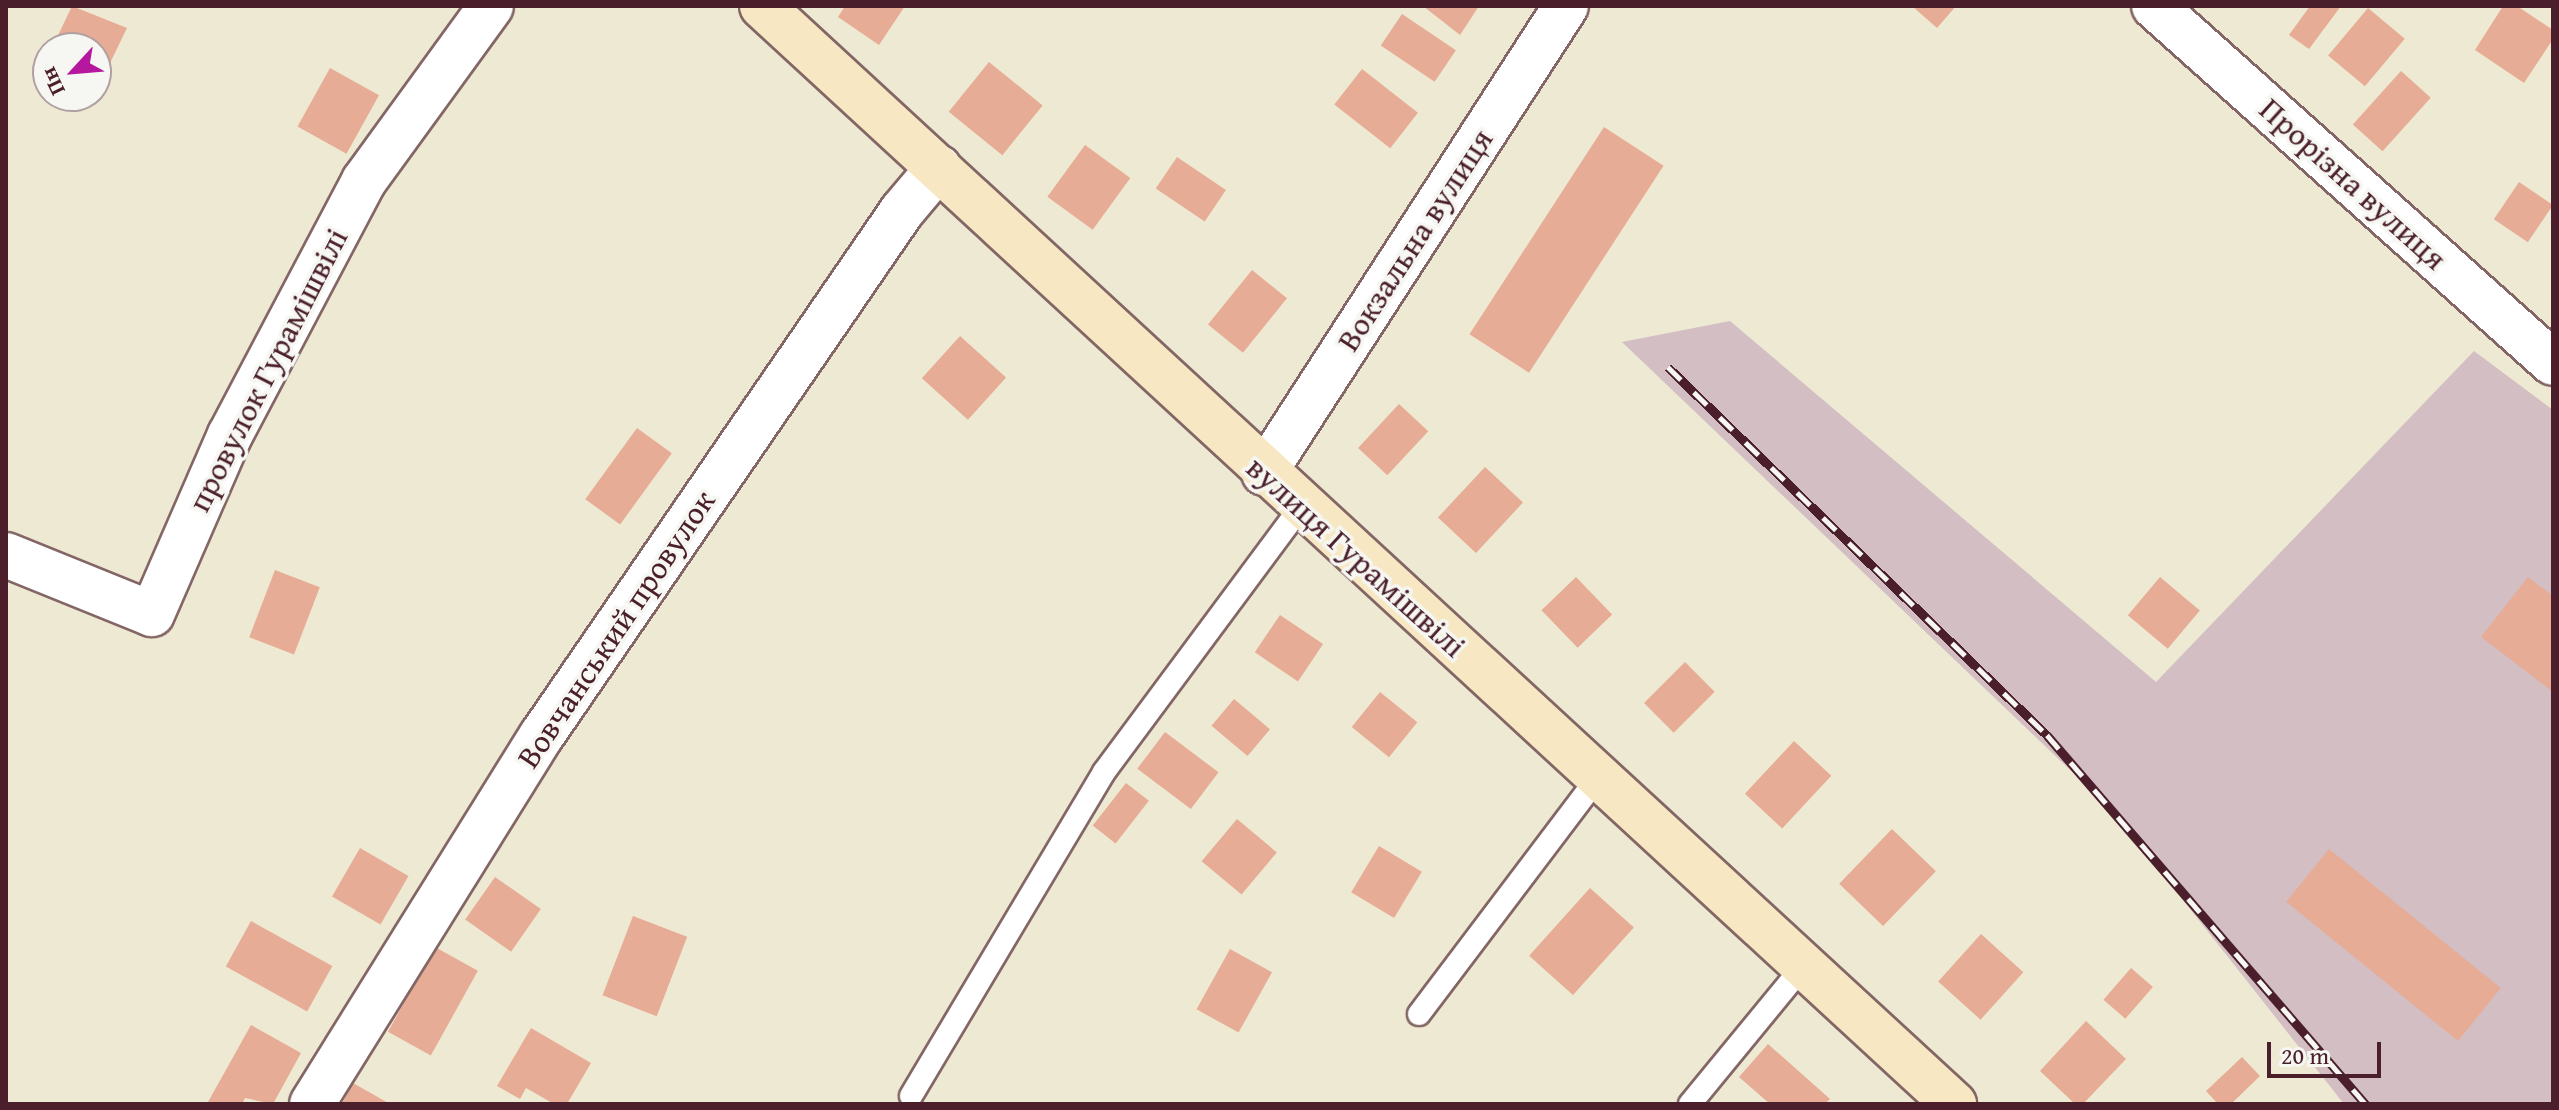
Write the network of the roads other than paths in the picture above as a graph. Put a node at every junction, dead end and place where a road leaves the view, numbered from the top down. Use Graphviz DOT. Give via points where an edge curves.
graph roads {
  1 [pos="491,6"];
  2 [pos="762,6"];
  3 [pos="1566,6"];
  4 [pos="2154,6"];
  5 [pos="939,167"];
  6 [pos="2553,363"];
  7 [pos="1264,473"];
  8 [pos="1301,507"];
  9 [pos="6,555"];
  10 [pos="1598,777"];
  11 [pos="1805,964"];
  12 [pos="1419,1014"];
  13 [pos="911,1096"];
  14 [pos="312,1104"];
  15 [pos="1690,1104"];
  16 [pos="1954,1104"];
  1 -- 9 [label="street, провулок Гурамішвілі" via="364,181 230,435 152,614"];
  2 -- 5 [label="main road, вулиця Гурамішвілі"];
  3 -- 7 [label="street, Вокзальна вулиця"];
  4 -- 6 [label="street, Прорізна вулиця"];
  5 -- 7 [label="main road, вулиця Гурамішвілі"];
  5 -- 14 [label="street, Вовчанський провулок" via="902,211 542,735"];
  7 -- 8 [label="main road, вулиця Гурамішвілі"];
  8 -- 10 [label="main road, вулиця Гурамішвілі"];
  8 -- 13 [label="lane" via="1104,772"];
  10 -- 11 [label="main road, вулиця Гурамішвілі"];
  10 -- 12 [label="lane"];
  11 -- 15 [label="lane"];
  11 -- 16 [label="main road, вулиця Гурамішвілі"];
}
